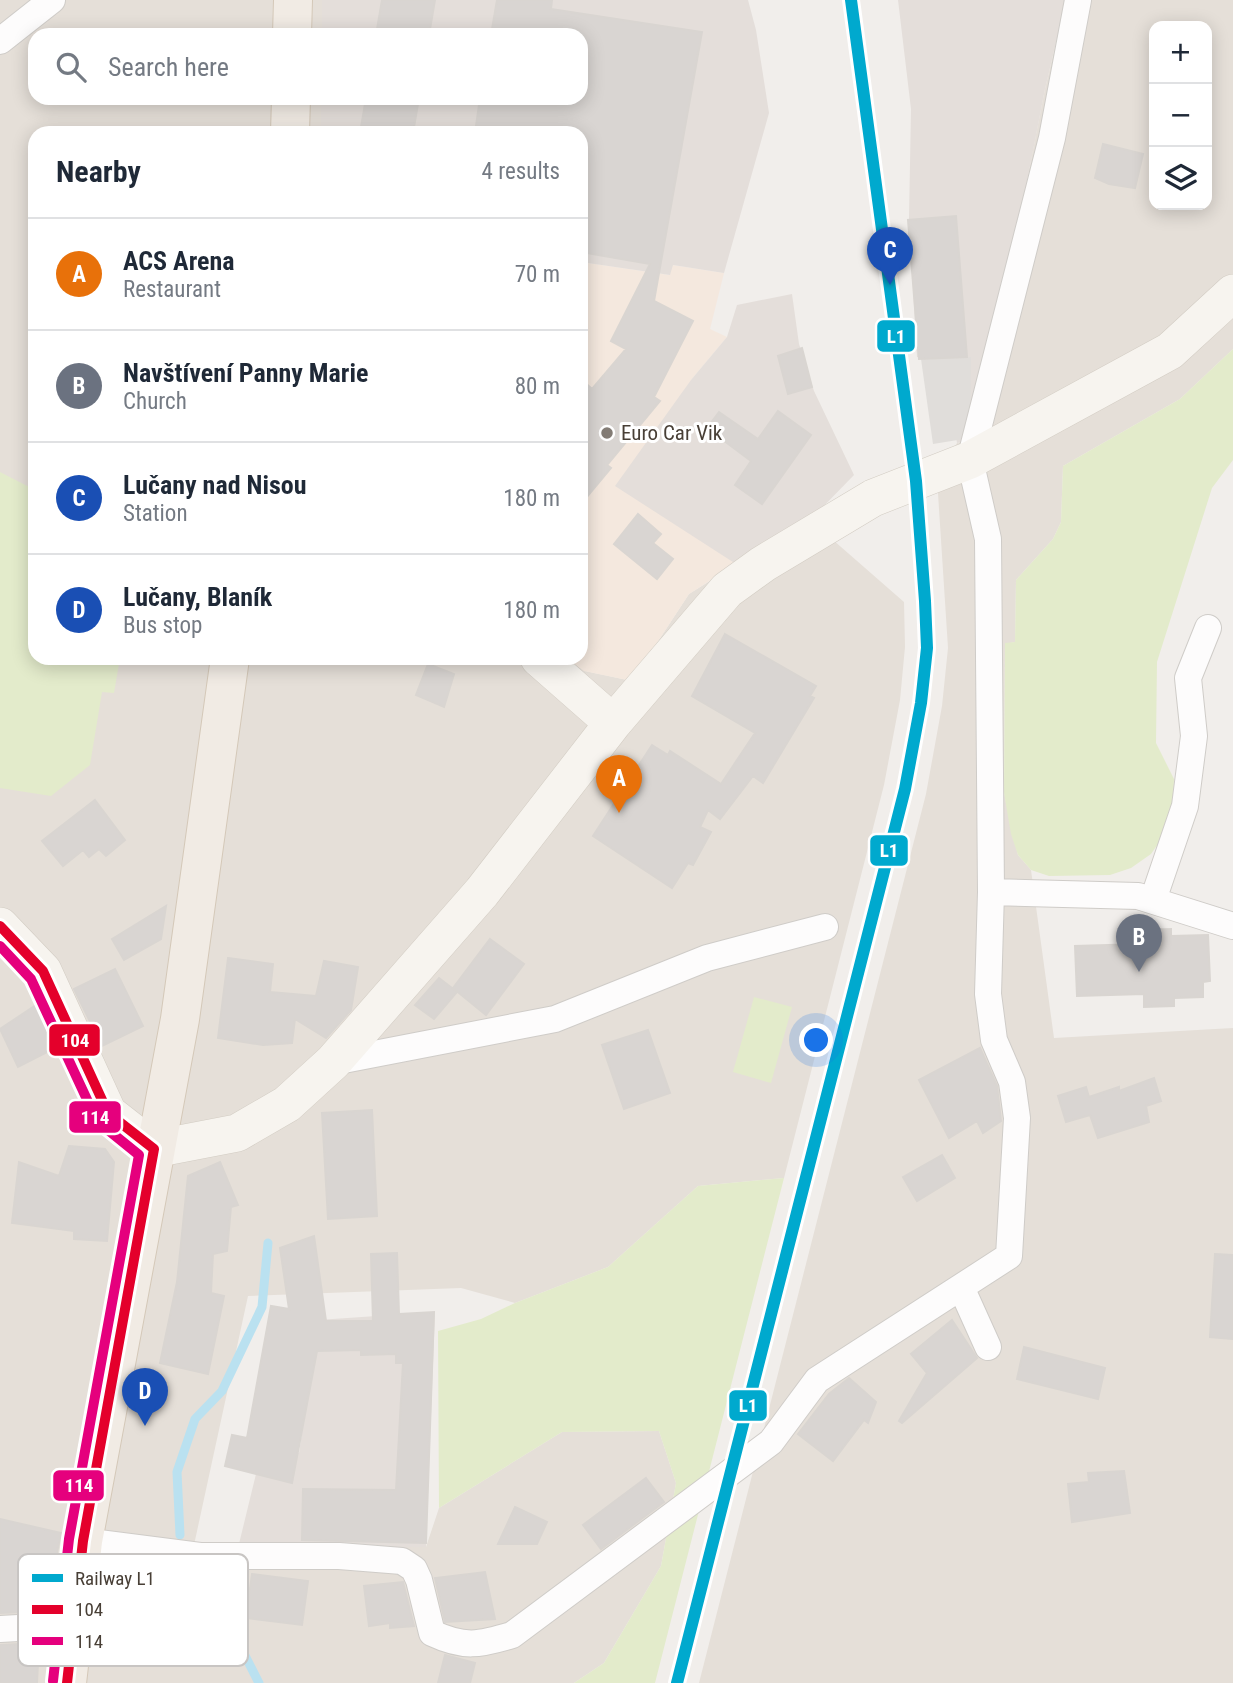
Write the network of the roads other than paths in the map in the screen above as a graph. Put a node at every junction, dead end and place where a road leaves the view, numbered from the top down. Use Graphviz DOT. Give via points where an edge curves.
graph roads {
  1 [pos="52,0"];
  2 [pos="293,0"];
  3 [pos="1078,0"];
  4 [pos="292,28"];
  5 [pos="0,41"];
  6 [pos="291,105"];
  7 [pos="290,126"];
  8 [pos="1233,293"];
  9 [pos="970,460"];
  10 [pos="1208,628"];
  11 [pos="229,665"];
  12 [pos="547,665"];
  13 [pos="613,723"];
  14 [pos="991,892"];
  15 [pos="1153,900"];
  16 [pos="0,926"];
  17 [pos="1233,926"];
  18 [pos="825,927"];
  19 [pos="333,1062"];
  20 [pos="154,1149"];
  21 [pos="961,1287"];
  22 [pos="988,1347"];
  23 [pos="83,1541"];
  24 [pos="81,1554"];
  25 [pos="184,1554"];
  26 [pos="248,1556"];
  27 [pos="18,1628"];
  28 [pos="0,1629"];
  1 -- 5 [label="street"];
  2 -- 4 [label="main road"];
  3 -- 9 [label="street" via="1052,138"];
  6 -- 7 [label="main road"];
  8 -- 9 [label="street" via="1170,351"];
  9 -- 13 [label="street" via="873,498 727,590"];
  9 -- 14 [label="street" via="988,539"];
  10 -- 15 [label="street" via="1188,678 1194,736 1185,806"];
  11 -- 20 [label="main road" via="180,1019"];
  12 -- 13 [label="street"];
  13 -- 19 [label="street" via="482,892"];
  14 -- 15 [label="street"];
  14 -- 21 [label="street" via="988,993 994,1040 1013,1082 1017,1118 1009,1256"];
  15 -- 17 [label="street"];
  16 -- 20 [label="street" via="43,971 108,1113"];
  18 -- 19 [label="street" via="707,958 555,1018"];
  19 -- 20 [label="street" via="287,1104 237,1133"];
  20 -- 23 [label="main road"];
  21 -- 22 [label="street"];
  21 -- 26 [label="street" via="817,1381 771,1442 512,1635 478,1645 450,1642 432,1633 419,1580 414,1569 402,1561"];
  23 -- 24 [label="main road"];
  23 -- 25 [label="street"];
  27 -- 28 [label="street"];
}
